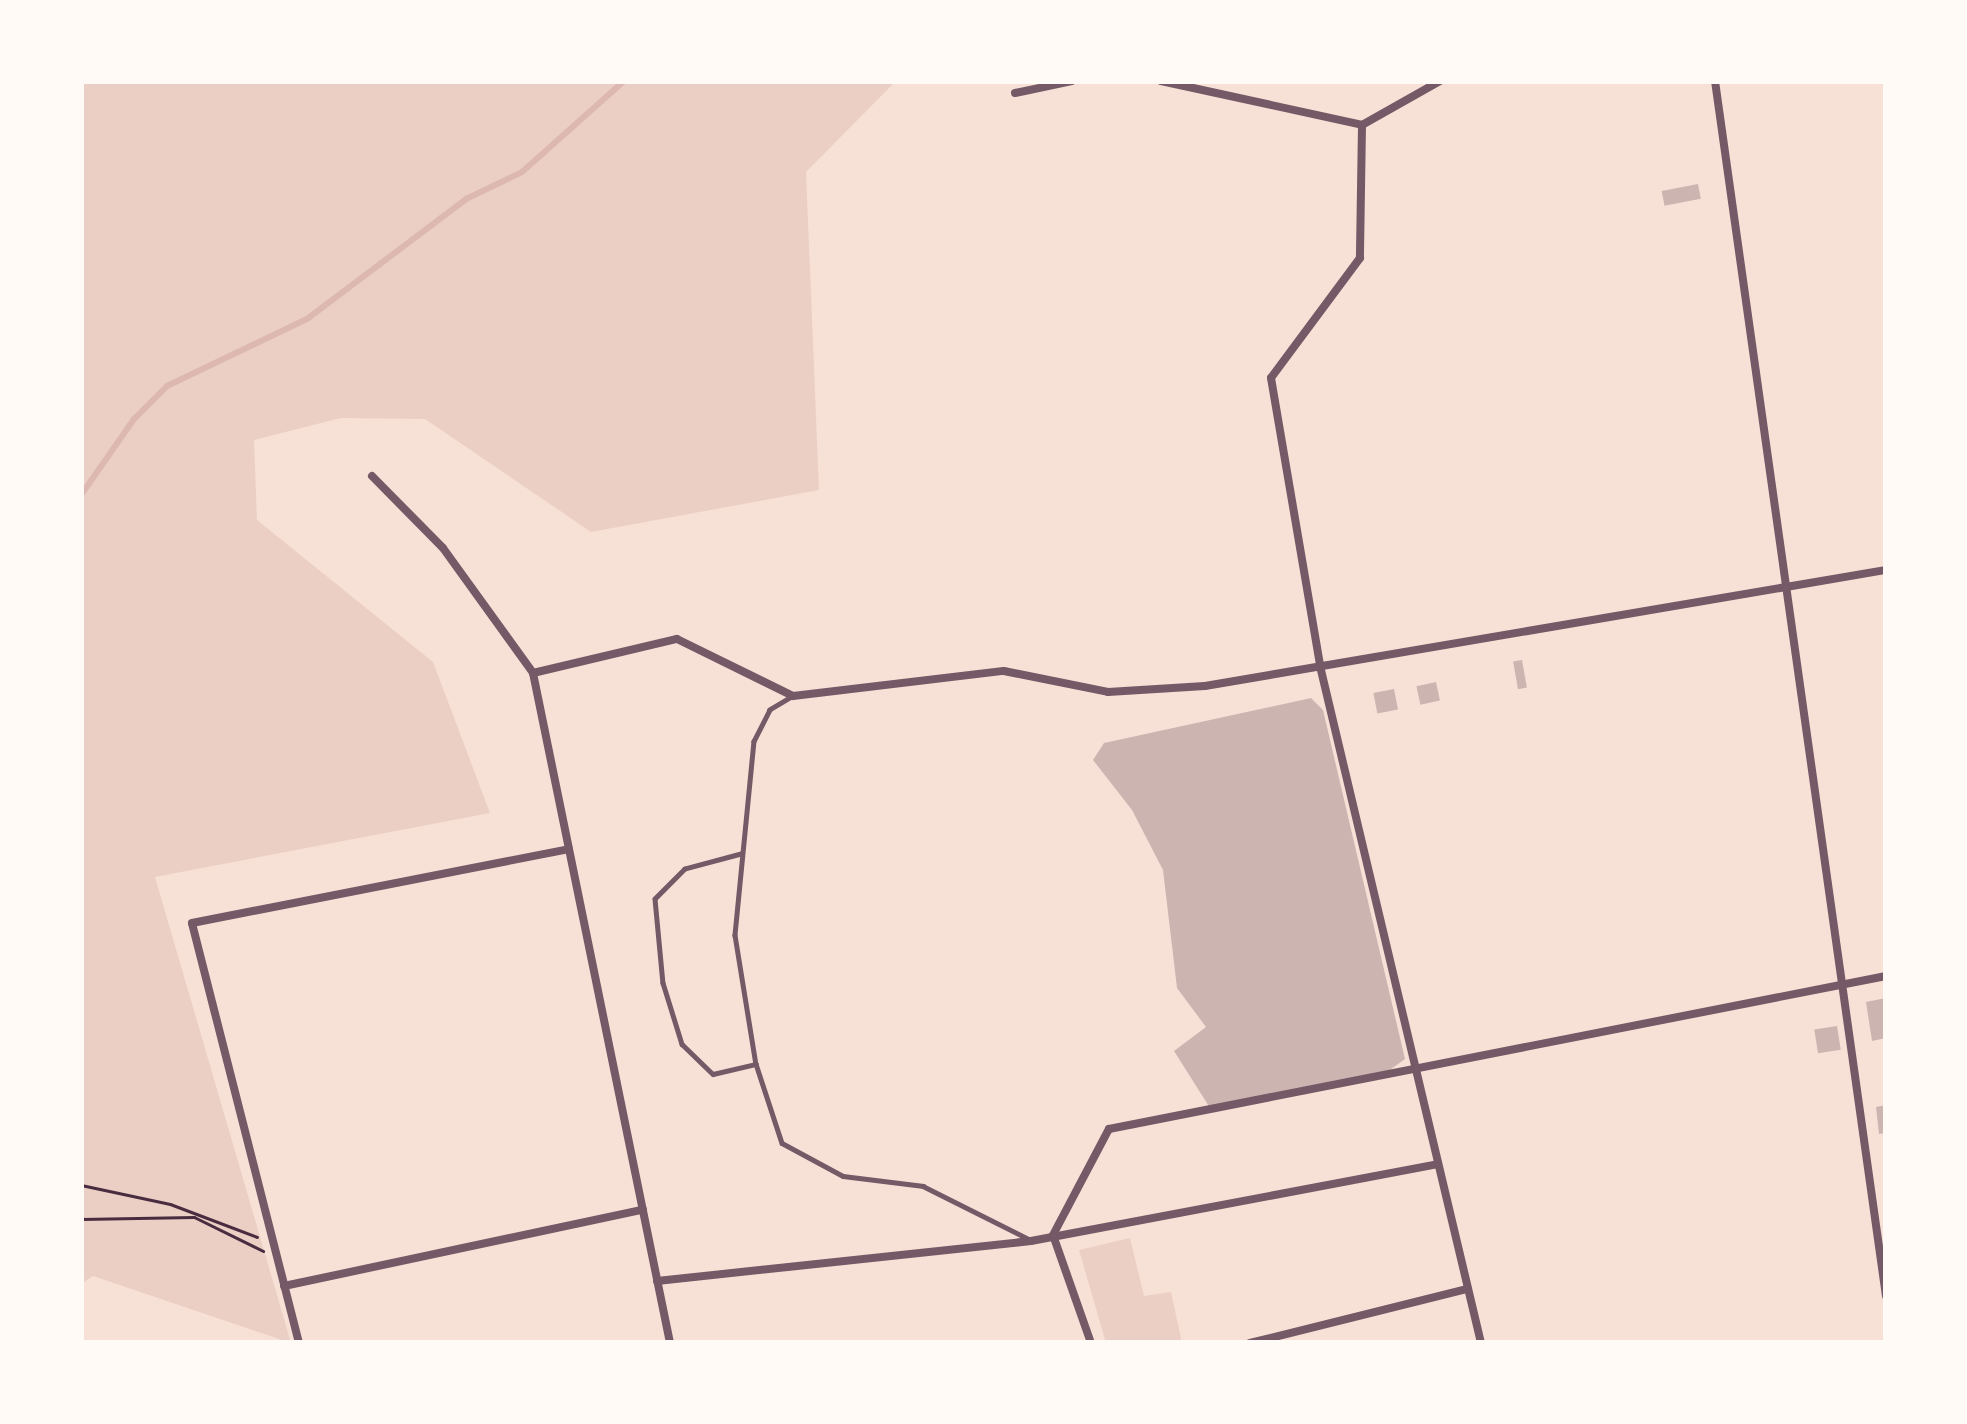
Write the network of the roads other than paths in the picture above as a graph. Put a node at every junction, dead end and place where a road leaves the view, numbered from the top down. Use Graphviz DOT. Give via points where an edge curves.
graph roads {
  1 [pos="1072,81"];
  2 [pos="1161,81"];
  3 [pos="1440,81"];
  4 [pos="1715,81"];
  5 [pos="1015,93"];
  6 [pos="1362,125"];
  7 [pos="372,476"];
  8 [pos="1886,570"];
  9 [pos="1789,591"];
  10 [pos="1320,666"];
  11 [pos="533,673"];
  12 [pos="793,696"];
  13 [pos="569,849"];
  14 [pos="741,854"];
  15 [pos="1886,976"];
  16 [pos="1846,984"];
  17 [pos="756,1064"];
  18 [pos="1417,1069"];
  19 [pos="1438,1164"];
  20 [pos="643,1210"];
  21 [pos="1053,1234"];
  22 [pos="1031,1241"];
  23 [pos="657,1281"];
  24 [pos="284,1286"];
  25 [pos="1468,1289"];
  26 [pos="1886,1296"];
  27 [pos="299,1343"];
  28 [pos="670,1343"];
  29 [pos="1091,1343"];
  30 [pos="1250,1343"];
  31 [pos="1481,1343"];
  1 -- 5 [label="street"];
  2 -- 6 [label="street"];
  3 -- 6 [label="street"];
  4 -- 9 [label="street"];
  6 -- 10 [label="street" via="1360,258 1271,378"];
  7 -- 11 [label="street" via="443,548"];
  8 -- 9 [label="street"];
  9 -- 10 [label="street"];
  9 -- 16 [label="street"];
  10 -- 12 [label="street" via="1108,692 1004,671"];
  10 -- 18 [label="street"];
  11 -- 12 [label="street" via="676,639"];
  11 -- 13 [label="street"];
  12 -- 14 [label="lane" via="770,710 754,740"];
  13 -- 20 [label="street"];
  13 -- 24 [label="street" via="192,923"];
  14 -- 17 [label="lane" via="735,935"];
  14 -- 17 [label="lane" via="685,869 655,899 662,983 682,1044 713,1074"];
  15 -- 16 [label="street"];
  16 -- 18 [label="street"];
  16 -- 26 [label="street"];
  17 -- 22 [label="lane" via="782,1143 843,1176 923,1186"];
  18 -- 19 [label="street"];
  18 -- 21 [label="street" via="1109,1129"];
  19 -- 21 [label="street"];
  19 -- 25 [label="street"];
  20 -- 23 [label="street"];
  20 -- 24 [label="street"];
  21 -- 22 [label="street"];
  21 -- 29 [label="street"];
  22 -- 23 [label="street"];
  23 -- 28 [label="street"];
  24 -- 27 [label="street"];
  25 -- 30 [label="street"];
  25 -- 31 [label="street"];
}
